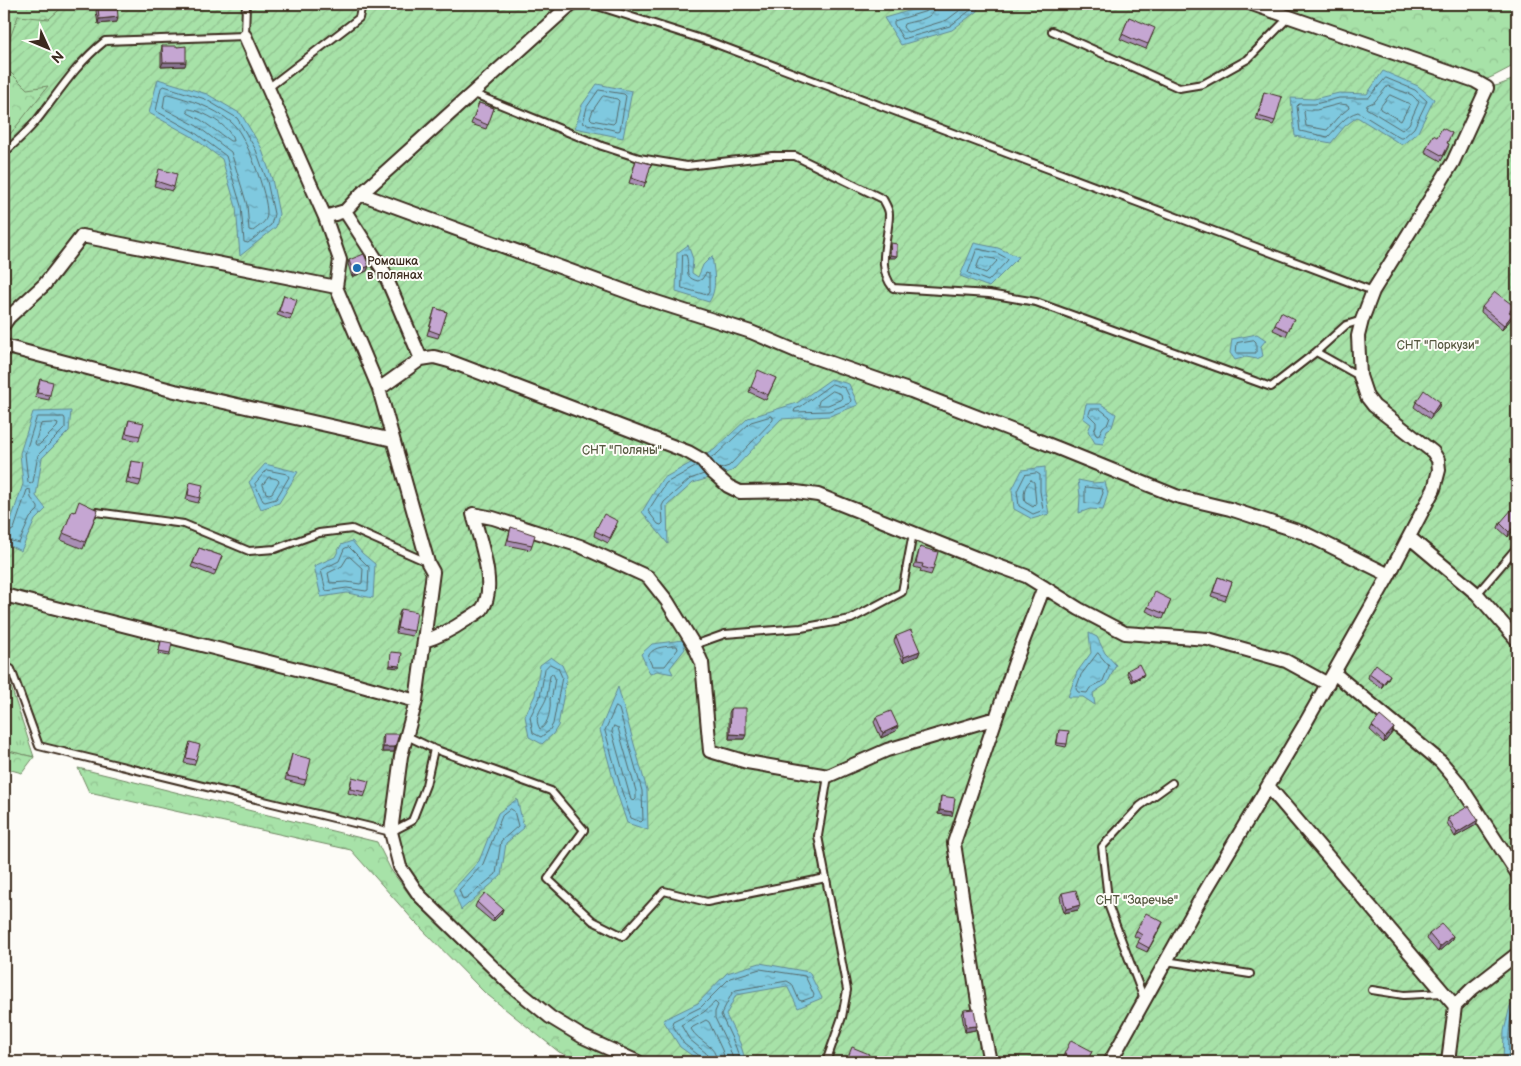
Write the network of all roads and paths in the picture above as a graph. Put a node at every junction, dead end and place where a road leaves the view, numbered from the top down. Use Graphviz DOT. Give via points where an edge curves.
graph roads {
  1 [pos="246,4"];
  2 [pos="362,4"];
  3 [pos="571,4"];
  4 [pos="591,4"];
  5 [pos="1252,4"];
  6 [pos="1289,17"];
  7 [pos="1052,31"];
  8 [pos="245,36"];
  9 [pos="268,88"];
  10 [pos="472,93"];
  11 [pos="4,153"];
  12 [pos="361,194"];
  13 [pos="345,210"];
  14 [pos="325,217"];
  15 [pos="336,287"];
  16 [pos="1373,291"];
  17 [pos="1362,320"];
  18 [pos="4,324"];
  19 [pos="4,346"];
  20 [pos="1316,352"];
  21 [pos="421,359"];
  22 [pos="1360,376"];
  23 [pos="379,389"];
  24 [pos="393,440"];
  25 [pos="96,512"];
  26 [pos="913,533"];
  27 [pos="1409,537"];
  28 [pos="1517,547"];
  29 [pos="428,562"];
  30 [pos="1389,575"];
  31 [pos="1044,587"];
  32 [pos="1477,594"];
  33 [pos="4,595"];
  34 [pos="1517,640"];
  35 [pos="424,641"];
  36 [pos="694,645"];
  37 [pos="11,669"];
  38 [pos="1331,678"];
  39 [pos="416,701"];
  40 [pos="996,718"];
  41 [pos="407,736"];
  42 [pos="434,749"];
  43 [pos="828,776"];
  44 [pos="1172,784"];
  45 [pos="1268,786"];
  46 [pos="391,832"];
  47 [pos="1517,873"];
  48 [pos="826,878"];
  49 [pos="1517,954"];
  50 [pos="1166,961"];
  51 [pos="1250,974"];
  52 [pos="1372,990"];
  53 [pos="1444,993"];
  54 [pos="1145,1000"];
  55 [pos="1455,1006"];
  56 [pos="638,1062"];
  57 [pos="826,1062"];
  58 [pos="990,1062"];
  59 [pos="1110,1062"];
  60 [pos="1448,1062"];
  1 -- 8 [label="lane"];
  2 -- 9 [label="lane" via="359,18"];
  3 -- 10 [label="street"];
  4 -- 16 [label="lane" via="711,42"];
  5 -- 6 [label="street"];
  6 -- 7 [label="lane" via="1248,60 1203,84 1179,88"];
  6 -- 16 [label="street" via="1475,81 1487,88 1453,162"];
  8 -- 9 [label="street"];
  8 -- 11 [label="lane" via="105,41 89,54 36,122"];
  9 -- 14 [label="street"];
  10 -- 12 [label="street"];
  10 -- 20 [label="lane" via="639,158 687,166 795,156 883,199 889,212 884,263 886,279 893,288 989,294 1036,302 1271,387"];
  12 -- 13 [label="street"];
  12 -- 30 [label="street" via="644,298 751,332 1176,496 1230,509 1304,533"];
  13 -- 14 [label="street"];
  13 -- 21 [label="street" via="383,270"];
  14 -- 15 [label="street" via="340,260"];
  15 -- 18 [label="street" via="82,236 44,285"];
  15 -- 23 [label="street"];
  16 -- 17 [label="street"];
  17 -- 20 [label="lane" via="1346,325"];
  17 -- 22 [label="street" via="1358,336"];
  19 -- 24 [label="street" via="175,392"];
  20 -- 22 [label="lane"];
  21 -- 23 [label="street"];
  21 -- 26 [label="street" via="449,360 688,452 702,460 728,486 740,492 790,490 818,495"];
  22 -- 27 [label="street" via="1367,397 1374,406 1427,447 1438,460 1434,489"];
  23 -- 24 [label="street"];
  24 -- 29 [label="street"];
  25 -- 29 [label="lane" via="184,524 249,551 275,549 319,533 352,529"];
  26 -- 31 [label="street" via="1026,576"];
  26 -- 36 [label="lane" via="902,592 851,619 801,628 725,634"];
  27 -- 30 [label="street"];
  27 -- 32 [label="street"];
  28 -- 32 [label="lane"];
  29 -- 35 [label="street" via="433,572"];
  30 -- 38 [label="street"];
  31 -- 38 [label="street" via="1125,633 1208,639 1286,661"];
  31 -- 40 [label="street"];
  32 -- 34 [label="street"];
  33 -- 39 [label="street"];
  35 -- 36 [label="street" via="459,625 482,609 488,592 488,576 474,514 580,546 648,577"];
  35 -- 39 [label="street"];
  36 -- 43 [label="street" via="702,663 710,751 746,762"];
  37 -- 46 [label="lane" via="39,746"];
  38 -- 45 [label="street"];
  38 -- 47 [label="street" via="1442,762"];
  39 -- 41 [label="street"];
  40 -- 43 [label="street" via="887,750"];
  40 -- 58 [label="street" via="954,843"];
  41 -- 42 [label="lane"];
  41 -- 46 [label="street" via="401,756"];
  42 -- 46 [label="lane" via="426,785 412,821"];
  42 -- 48 [label="lane" via="551,791 584,830 548,878 593,921 623,936 664,891 707,902"];
  43 -- 48 [label="lane" via="818,836"];
  44 -- 54 [label="lane" via="1140,806 1102,847 1109,906"];
  45 -- 50 [label="street"];
  45 -- 53 [label="street"];
  46 -- 56 [label="street" via="400,867 419,895 511,985 558,1022"];
  48 -- 57 [label="lane" via="847,990 842,1017"];
  49 -- 55 [label="street"];
  50 -- 51 [label="lane"];
  50 -- 54 [label="street"];
  52 -- 53 [label="lane" via="1404,995"];
  53 -- 55 [label="street"];
  54 -- 59 [label="street"];
  55 -- 60 [label="street"];
}
